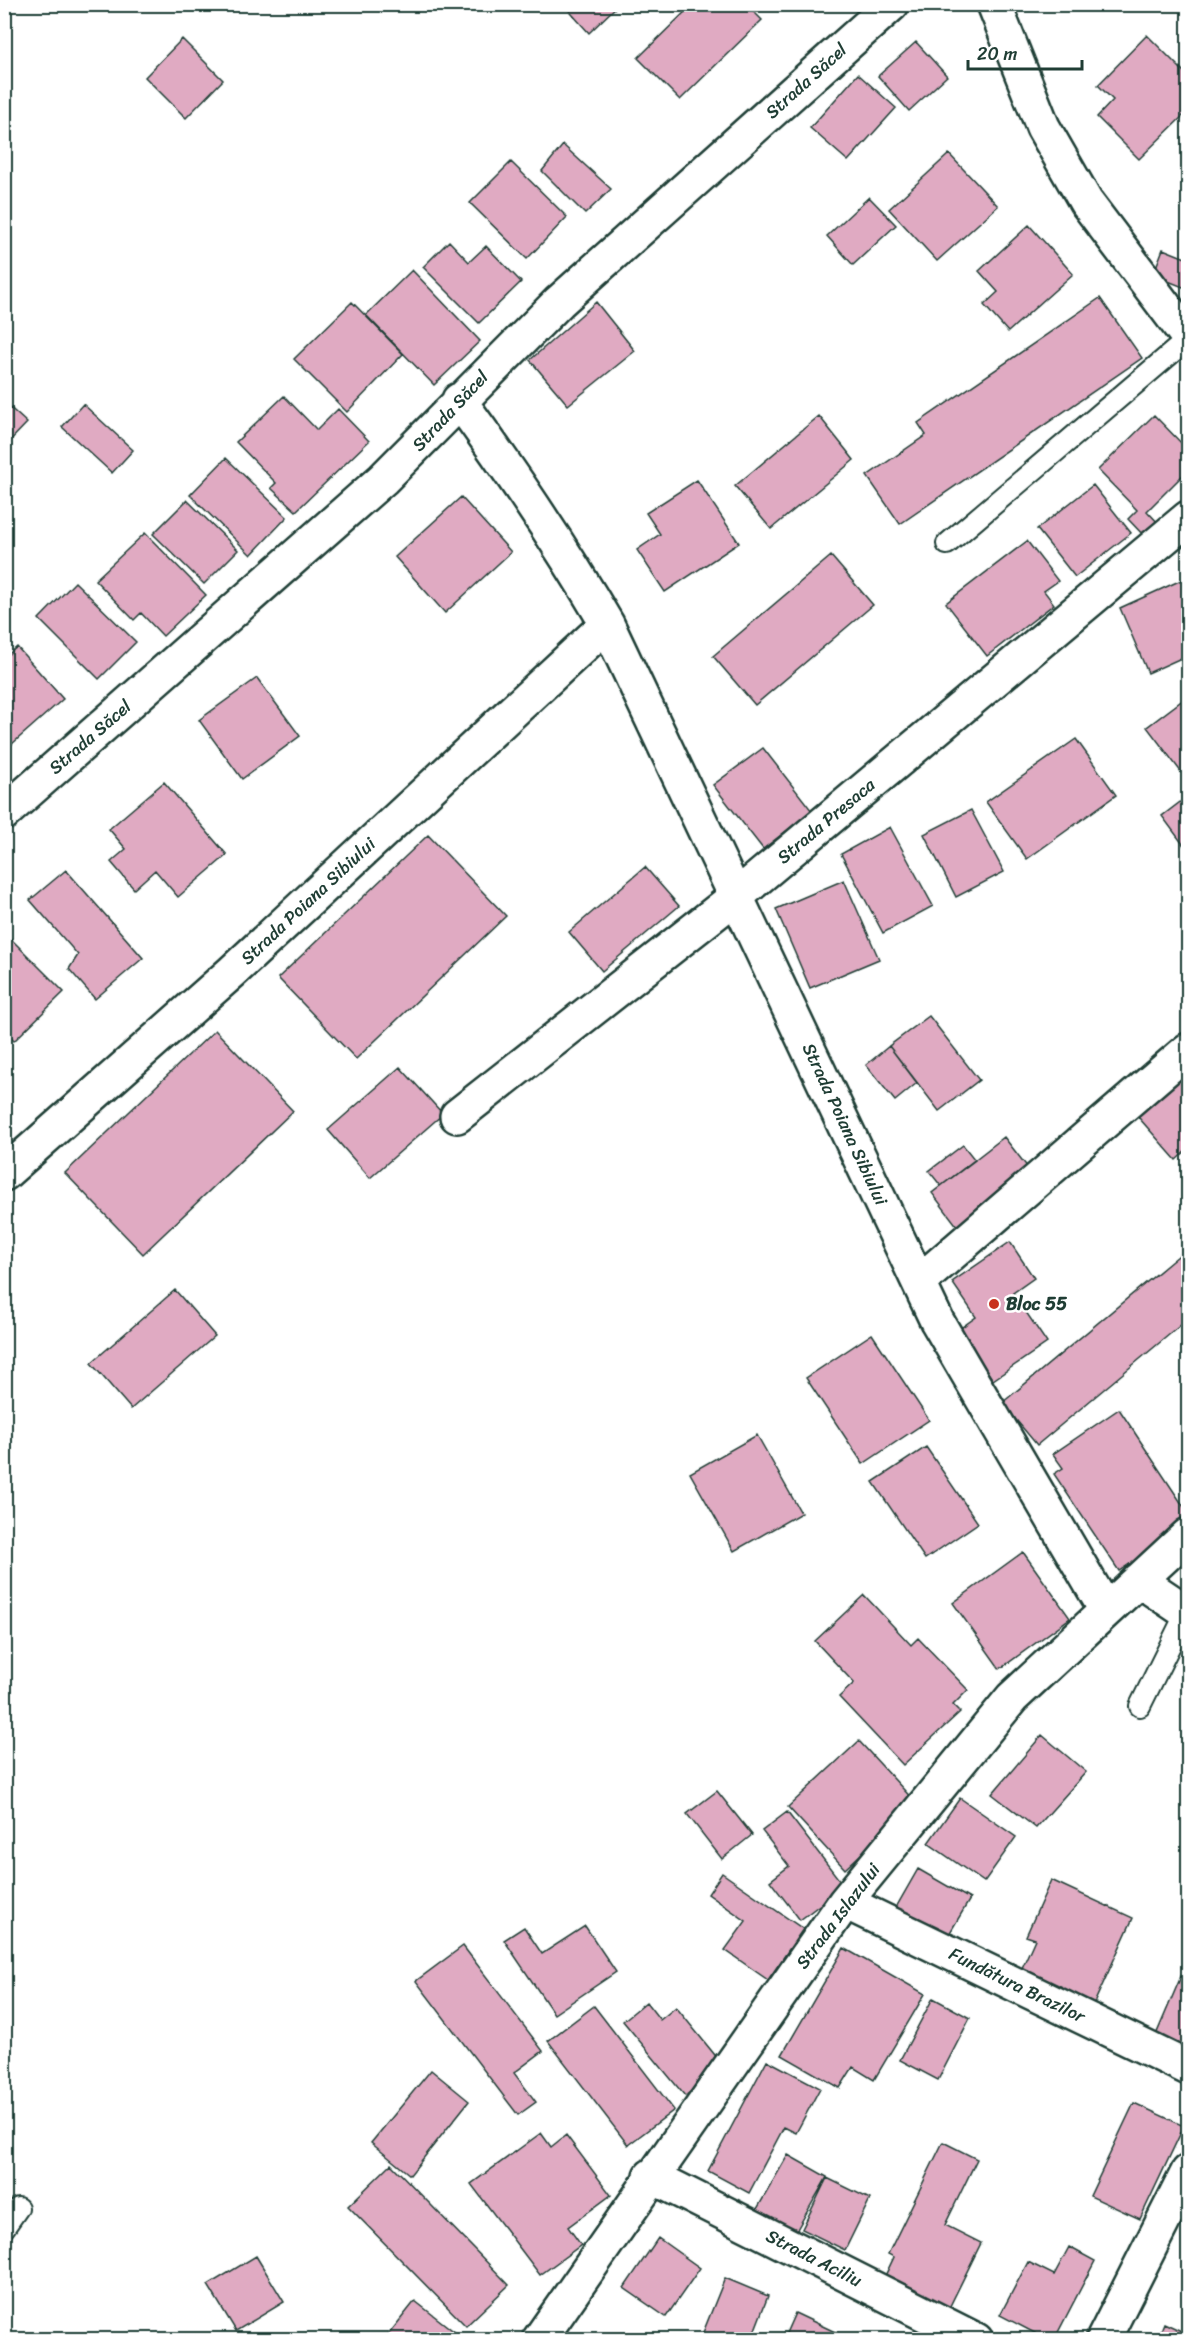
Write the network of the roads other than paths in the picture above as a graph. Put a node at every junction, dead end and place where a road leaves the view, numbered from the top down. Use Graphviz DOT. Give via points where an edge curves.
graph roads {
  1 [pos="892,4"];
  2 [pos="994,4"];
  3 [pos="1188,338"];
  4 [pos="459,400"];
  5 [pos="1188,518"];
  6 [pos="947,544"];
  7 [pos="607,624"];
  8 [pos="4,813"];
  9 [pos="738,895"];
  10 [pos="1188,1050"];
  11 [pos="457,1116"];
  12 [pos="4,1174"];
  13 [pos="919,1282"];
  14 [pos="1188,1535"];
  15 [pos="1139,1580"];
  16 [pos="1106,1610"];
  17 [pos="1188,1612"];
  18 [pos="1140,1706"];
  19 [pos="844,1902"];
  20 [pos="1188,2068"];
  21 [pos="1188,2172"];
  22 [pos="651,2176"];
  23 [pos="18,2208"];
  24 [pos="4,2228"];
  25 [pos="539,2340"];
  26 [pos="976,2340"];
  27 [pos="1103,2340"];
  1 -- 4 [label="street, Strada Săcel" via="559,302"];
  2 -- 3 [label="street" via="1043,127 1086,202"];
  3 -- 6 [label="lane"];
  4 -- 7 [label="street, Strada Poiana Sibiului" via="535,509"];
  4 -- 8 [label="street, Strada Săcel" via="383,479"];
  5 -- 9 [label="street, Strada Presaca"];
  7 -- 9 [label="street, Strada Poiana Sibiului"];
  7 -- 12 [label="street, Strada Poiana Sibiului" via="232,972"];
  9 -- 11 [label="street, Strada Presaca"];
  9 -- 13 [label="street, Strada Poiana Sibiului"];
  10 -- 13 [label="street"];
  13 -- 16 [label="street, Strada Poiana Sibiului" via="937,1321"];
  14 -- 15 [label="street, Strada Islazului"];
  15 -- 16 [label="street, Strada Islazului"];
  15 -- 17 [label="street"];
  16 -- 19 [label="street, Strada Islazului" via="1012,1698"];
  17 -- 18 [label="lane"];
  19 -- 20 [label="street, Fundătura Brazilor"];
  19 -- 22 [label="street, Strada Islazului"];
  21 -- 27 [label="street"];
  22 -- 25 [label="street, Strada Islazului"];
  22 -- 26 [label="street, Strada Aciliu"];
  23 -- 24 [label="lane"];
}
